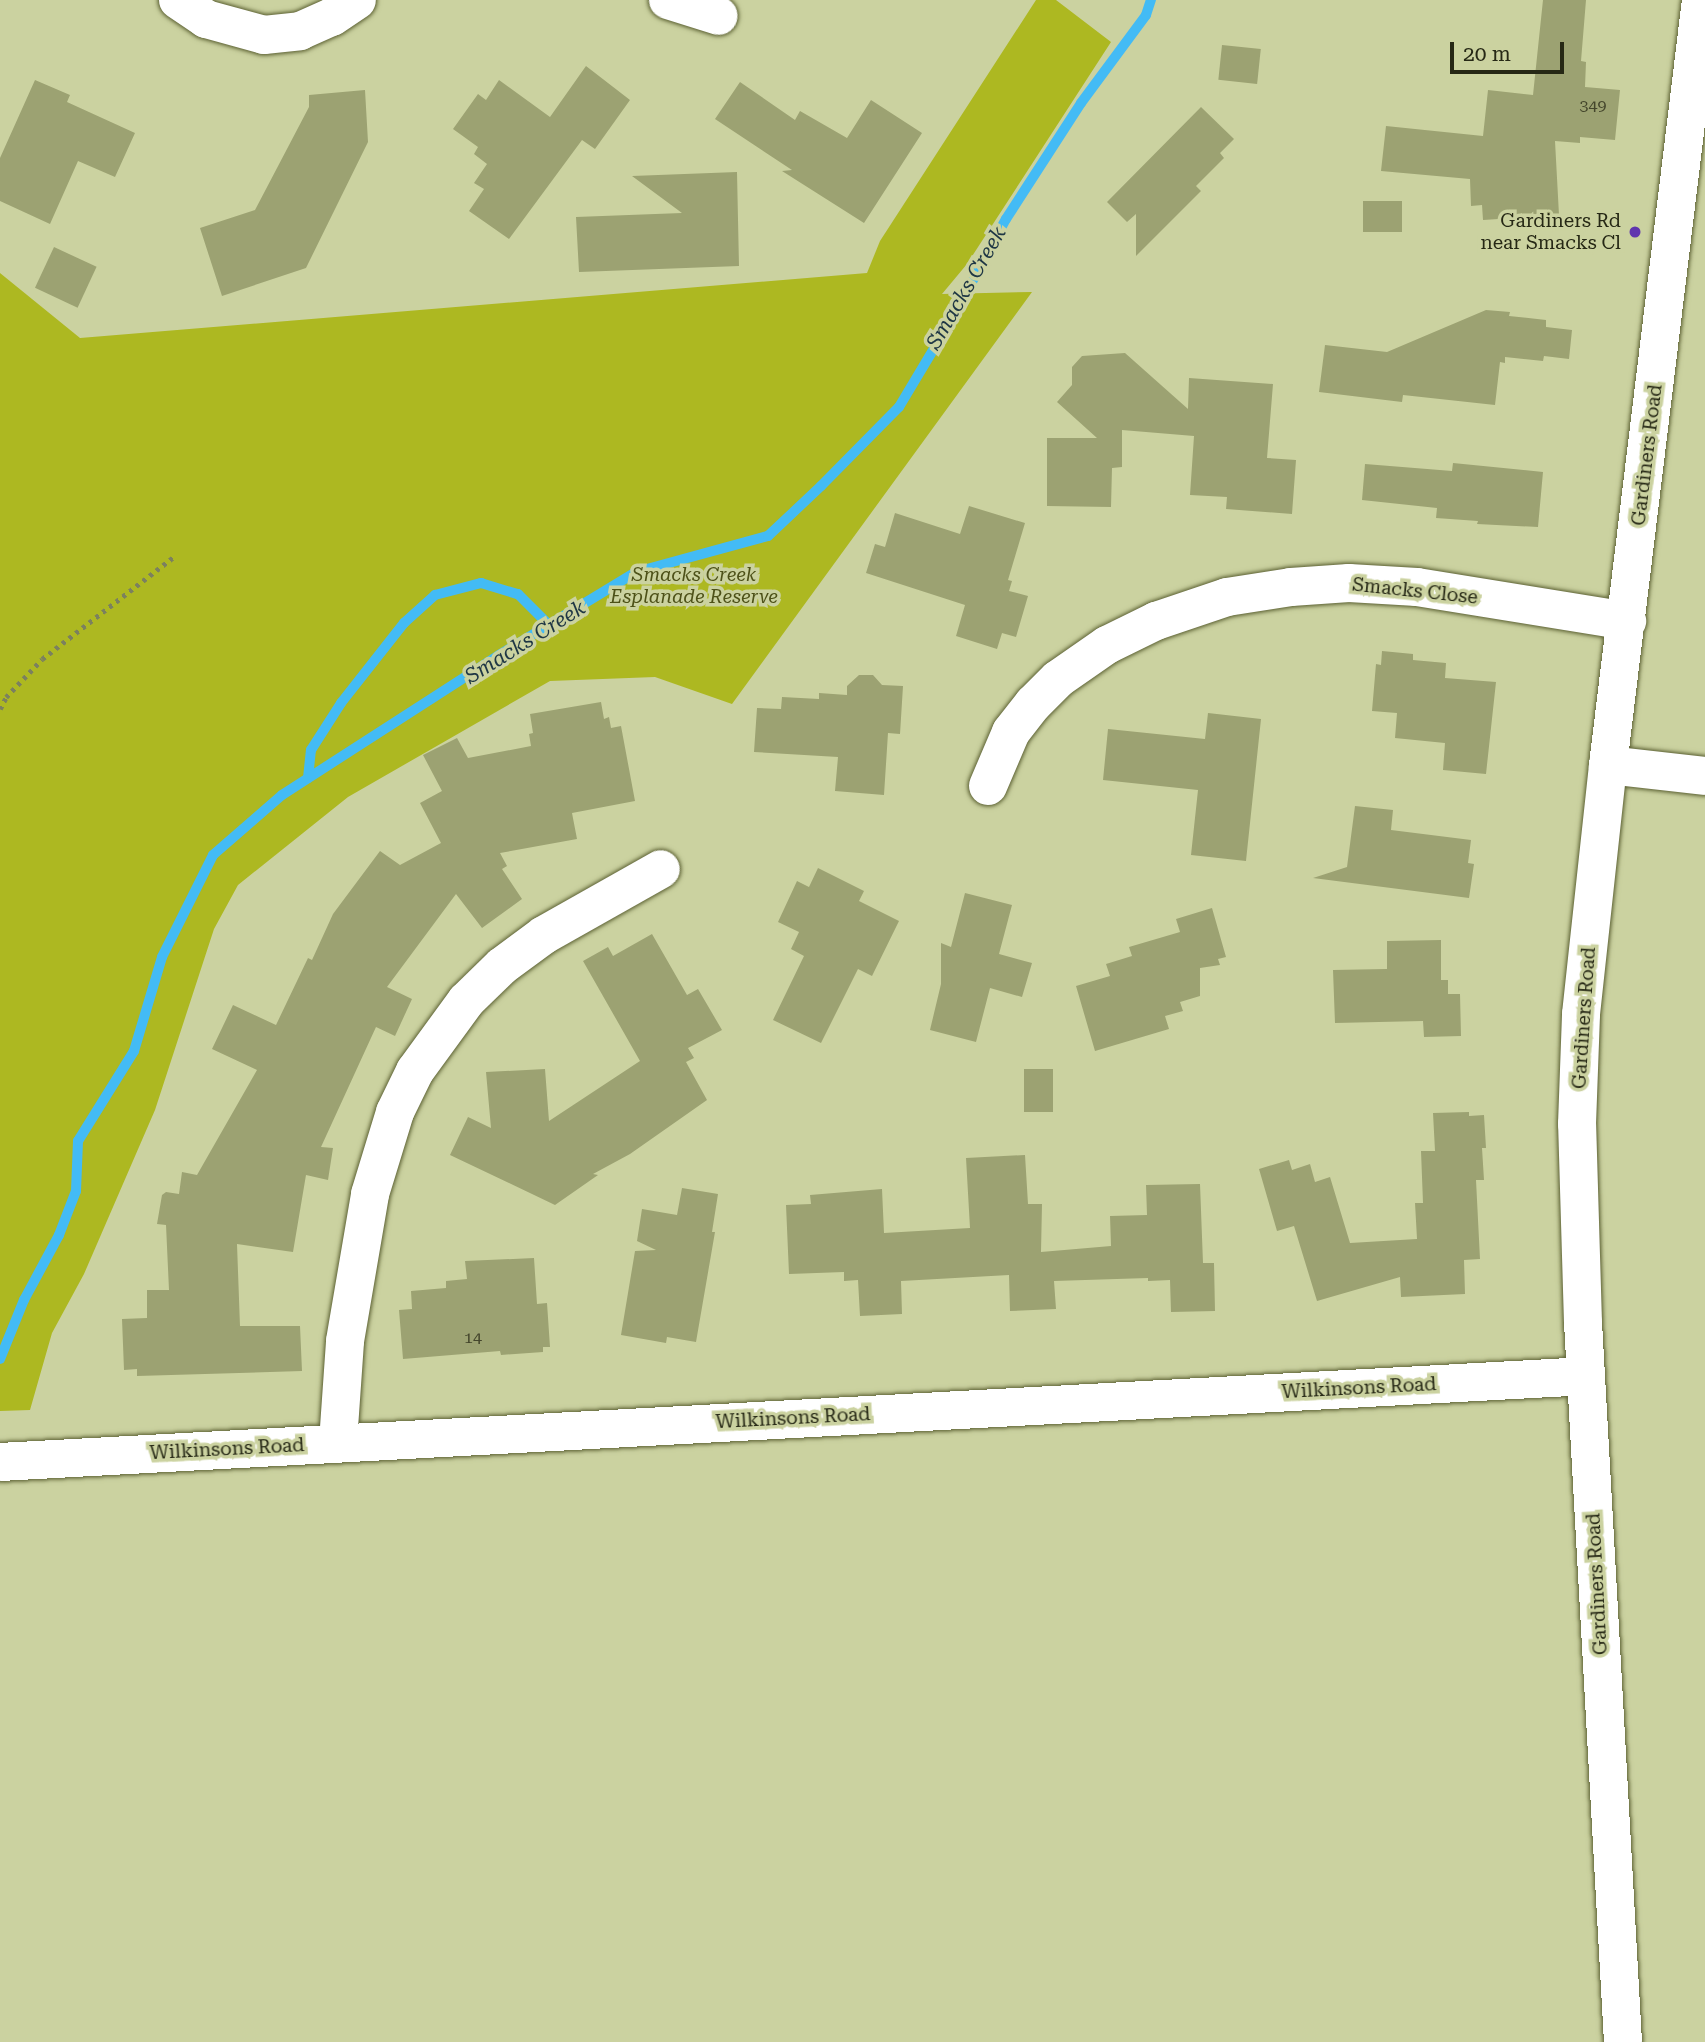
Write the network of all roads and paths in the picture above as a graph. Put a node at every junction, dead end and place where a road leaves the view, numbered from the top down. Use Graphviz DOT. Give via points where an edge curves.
graph roads {
  1 [pos="178,0"];
  2 [pos="356,0"];
  3 [pos="668,0"];
  4 [pos="1701,0"];
  5 [pos="719,16"];
  6 [pos="175,556"];
  7 [pos="1627,621"];
  8 [pos="0,709"];
  9 [pos="1608,765"];
  10 [pos="1705,776"];
  11 [pos="988,786"];
  12 [pos="661,869"];
  13 [pos="1586,1376"];
  14 [pos="338,1442"];
  15 [pos="0,1462"];
  16 [pos="1623,2042"];
  1 -- 2 [label="street" via="206,19 264,35 300,31"];
  3 -- 5 [label="street"];
  4 -- 7 [label="street, Gardiners Road"];
  6 -- 8 [label="path" via="42,659"];
  7 -- 9 [label="street, Gardiners Road"];
  7 -- 11 [label="street, Smacks Close" via="1417,587 1349,583 1227,597 1156,621 1107,645 1058,679 1011,732"];
  9 -- 10 [label="street"];
  9 -- 13 [label="street, Gardiners Road" via="1581,1014 1577,1124"];
  12 -- 14 [label="street" via="544,935 502,966 466,1001 415,1070 395,1112 370,1194 345,1342"];
  13 -- 14 [label="street, Wilkinsons Road"];
  13 -- 16 [label="street, Gardiners Road"];
  14 -- 15 [label="street, Wilkinsons Road"];
}
